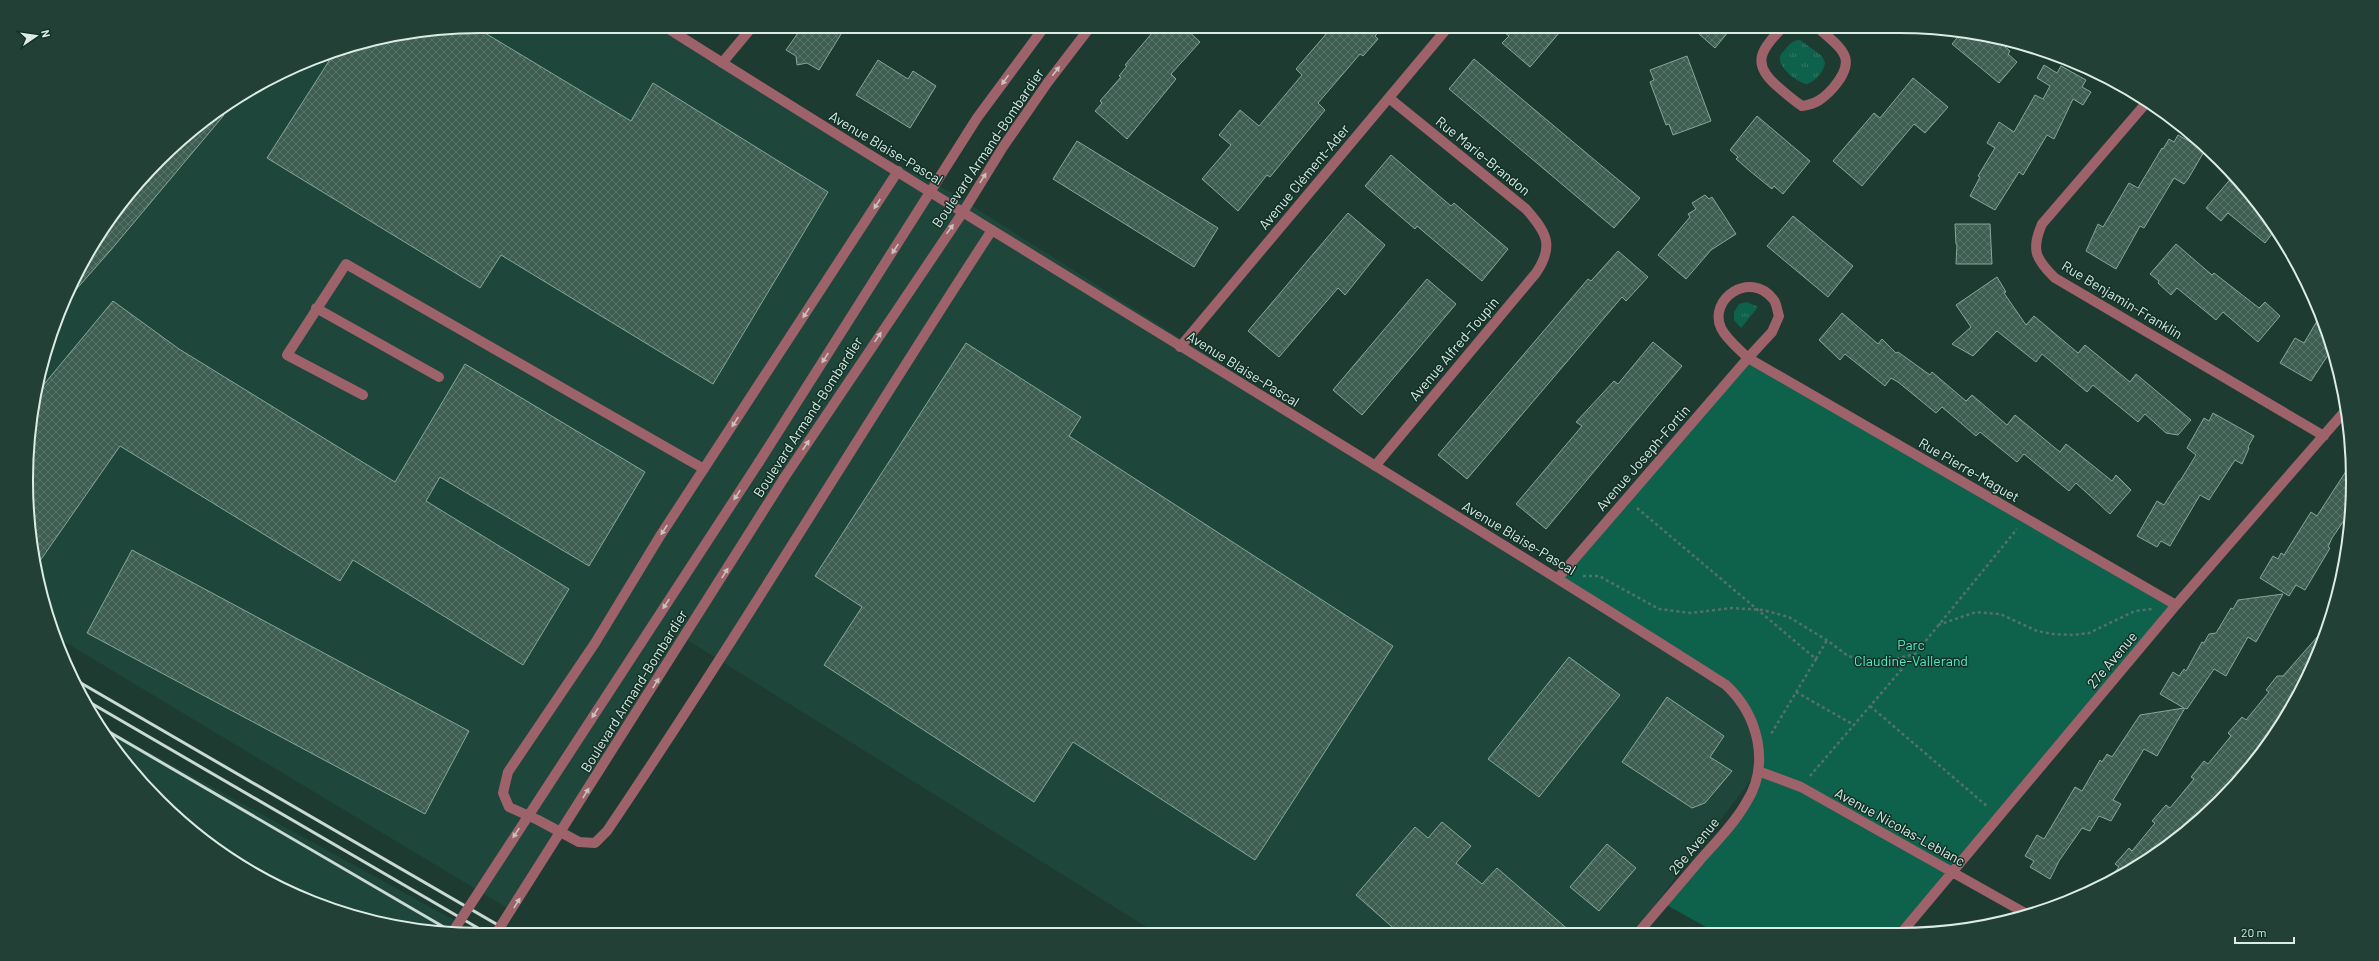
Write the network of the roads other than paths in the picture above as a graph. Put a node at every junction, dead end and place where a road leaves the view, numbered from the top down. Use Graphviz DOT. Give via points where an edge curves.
graph roads {
  1 [pos="675,33"];
  2 [pos="747,33"];
  3 [pos="1040,33"];
  4 [pos="1086,33"];
  5 [pos="1443,33"];
  6 [pos="1778,33"];
  7 [pos="1824,33"];
  8 [pos="722,63"];
  9 [pos="1389,98"];
  10 [pos="2144,106"];
  11 [pos="898,171"];
  12 [pos="930,191"];
  13 [pos="963,212"];
  14 [pos="992,230"];
  15 [pos="1548,246"];
  16 [pos="316,308"];
  17 [pos="1180,347"];
  18 [pos="1748,358"];
  19 [pos="439,377"];
  20 [pos="363,395"];
  21 [pos="2341,417"];
  22 [pos="2324,436"];
  23 [pos="1375,466"];
  24 [pos="704,469"];
  25 [pos="1558,578"];
  26 [pos="2176,606"];
  27 [pos="1758,771"];
  28 [pos="1952,872"];
  29 [pos="2021,911"];
  30 [pos="456,927"];
  31 [pos="499,928"];
  32 [pos="1642,928"];
  33 [pos="1906,928"];
  1 -- 8 [label="street, Avenue Blaise-Pascal"];
  2 -- 8 [label="street"];
  3 -- 12 [label="street, Boulevard Armand-Bombardier, one-way" via="977,118"];
  13 -- 4 [label="street, Boulevard Armand-Bombardier, one-way" via="1003,147"];
  5 -- 9 [label="street, Avenue Clément-Ader"];
  6 -- 7 [label="street" via="1763,51 1762,70 1766,77 1802,106 1817,103 1824,98 1846,72 1847,63 1840,48"];
  8 -- 11 [label="street, Avenue Blaise-Pascal"];
  9 -- 15 [label="street, Rue Marie-Brandon" via="1526,209 1541,226"];
  9 -- 17 [label="street, Avenue Clément-Ader"];
  10 -- 22 [label="street, Rue Benjamin-Franklin" via="2042,224 2036,237 2036,252 2043,266 2056,278"];
  11 -- 12 [label="street, Avenue Blaise-Pascal"];
  11 -- 24 [label="street, one-way"];
  12 -- 13 [label="street, Avenue Blaise-Pascal"];
  12 -- 30 [label="street, Boulevard Armand-Bombardier, one-way, bridge" via="758,462"];
  13 -- 14 [label="street, Avenue Blaise-Pascal"];
  31 -- 13 [label="street, Boulevard Armand-Bombardier, one-way, bridge" via="784,478"];
  14 -- 17 [label="street, Avenue Blaise-Pascal"];
  24 -- 14 [label="street, one-way" via="595,643 508,772 503,792 509,807 579,842 595,843 607,831 665,746 840,466"];
  15 -- 23 [label="street, Avenue Alfred-Toupin" via="1545,260 1536,273"];
  16 -- 19 [label="street"];
  16 -- 20 [label="street" via="287,355"];
  16 -- 24 [label="street" via="346,264"];
  17 -- 23 [label="street, Avenue Blaise-Pascal"];
  18 -- 18 [label="street" via="1772,332 1779,316 1774,300 1761,288 1746,286 1730,294 1719,310 1721,327 1733,344"];
  18 -- 25 [label="street, Avenue Joseph-Fortin"];
  18 -- 26 [label="street, Rue Pierre-Maguet"];
  21 -- 22 [label="street, 27e Avenue"];
  22 -- 26 [label="street, 27e Avenue"];
  23 -- 25 [label="street, Avenue Blaise-Pascal"];
  25 -- 27 [label="street, Avenue Blaise-Pascal" via="1726,685 1748,709 1755,727"];
  26 -- 28 [label="street, 27e Avenue"];
  27 -- 28 [label="street, Avenue Nicolas-Leblanc" via="1801,787"];
  27 -- 32 [label="street, 26e Avenue" via="1746,804"];
  28 -- 29 [label="street, Avenue Nicolas-Leblanc"];
  28 -- 33 [label="street, 27e Avenue"];
}
